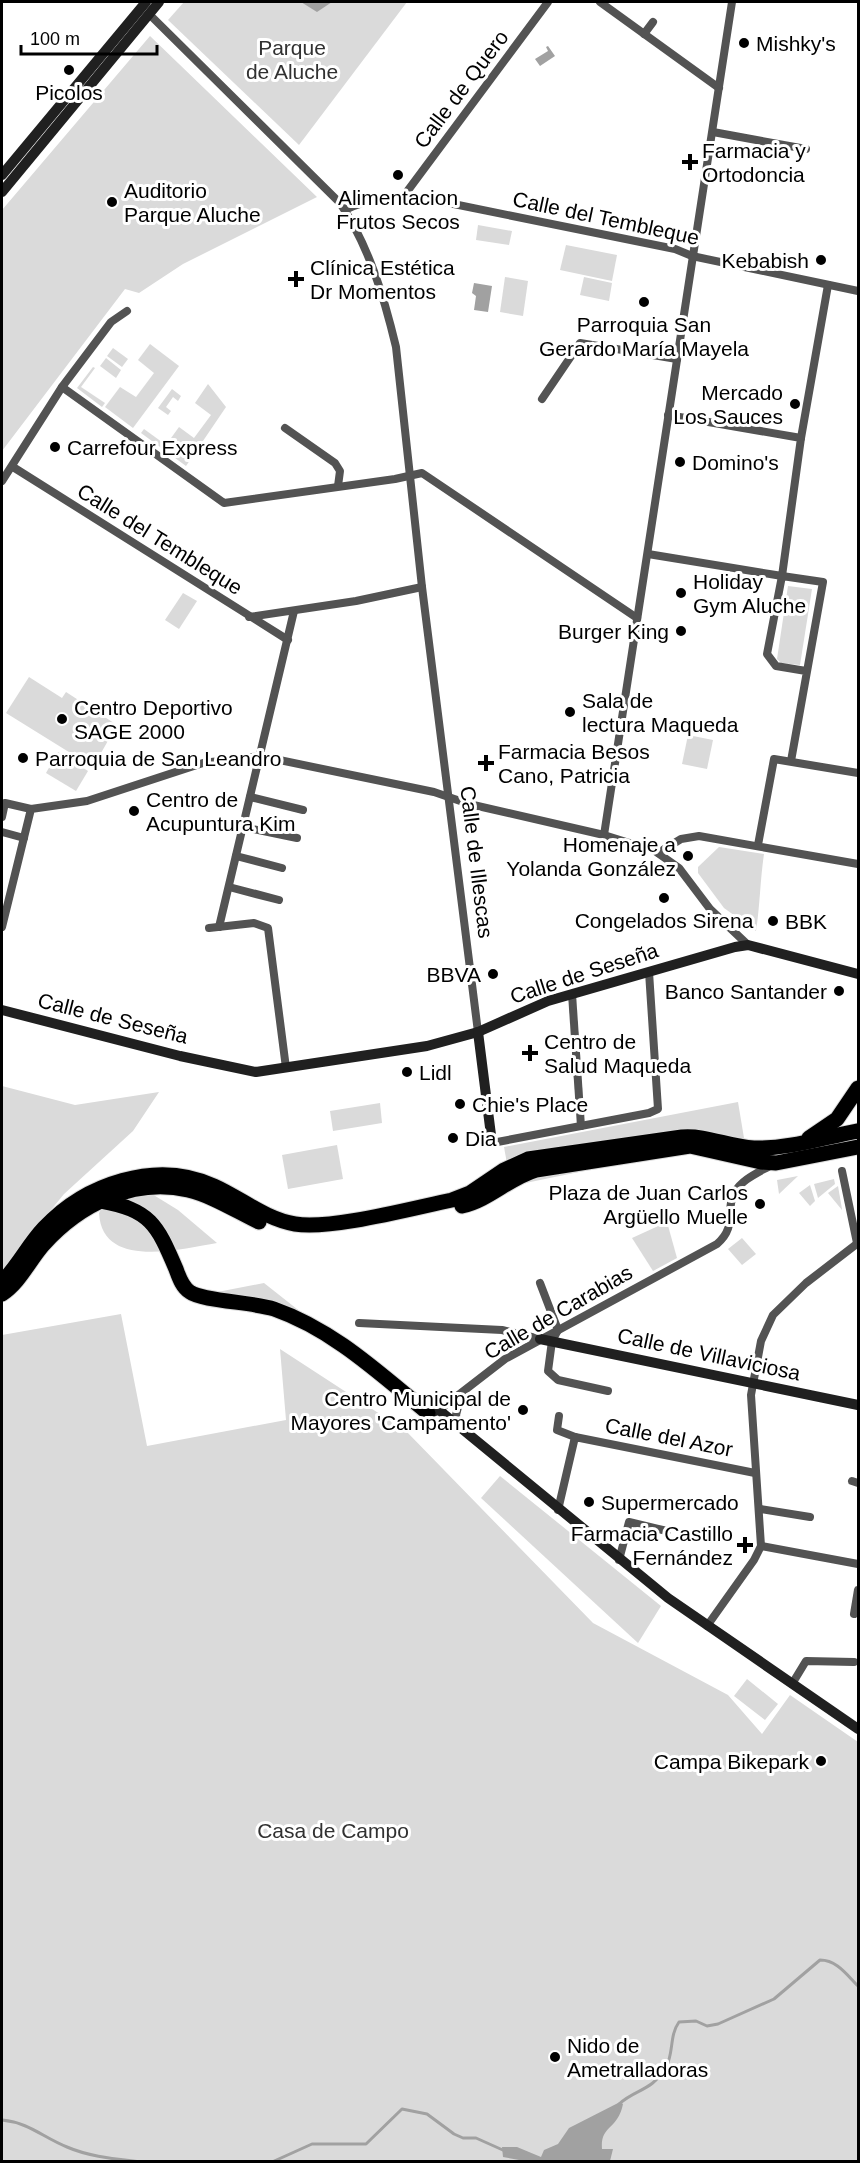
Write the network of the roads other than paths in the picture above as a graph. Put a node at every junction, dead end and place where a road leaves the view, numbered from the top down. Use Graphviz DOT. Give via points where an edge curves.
graph roads {
  1 [pos="159,2"];
  2 [pos="548,2"];
  3 [pos="600,2"];
  4 [pos="732,2"];
  5 [pos="143,6"];
  6 [pos="653,22"];
  7 [pos="644,34"];
  8 [pos="719,88"];
  9 [pos="713,132"];
  10 [pos="806,149"];
  11 [pos="2,175"];
  12 [pos="2,191"];
  13 [pos="403,197"];
  14 [pos="345,210"];
  15 [pos="692,256"];
  16 [pos="828,285"];
  17 [pos="858,291"];
  18 [pos="127,311"];
  19 [pos="677,359"];
  20 [pos="62,387"];
  21 [pos="542,399"];
  22 [pos="668,415"];
  23 [pos="285,428"];
  24 [pos="801,438"];
  25 [pos="13,467"];
  26 [pos="410,476"];
  27 [pos="2,481"];
  28 [pos="338,486"];
  29 [pos="648,554"];
  30 [pos="782,576"];
  31 [pos="422,587"];
  32 [pos="294,611"];
  33 [pos="249,617"];
  34 [pos="637,618"];
  35 [pos="288,640"];
  36 [pos="806,671"];
  37 [pos="260,756"];
  38 [pos="791,760"];
  39 [pos="858,773"];
  40 [pos="250,796"];
  41 [pos="450,798"];
  42 [pos="3,802"];
  43 [pos="32,809"];
  44 [pos="303,810"];
  45 [pos="2,817"];
  46 [pos="243,827"];
  47 [pos="2,832"];
  48 [pos="604,835"];
  49 [pos="24,838"];
  50 [pos="297,838"];
  51 [pos="758,845"];
  52 [pos="658,853"];
  53 [pos="236,856"];
  54 [pos="858,864"];
  55 [pos="282,868"];
  56 [pos="229,887"];
  57 [pos="279,900"];
  58 [pos="2,927"];
  59 [pos="219,927"];
  60 [pos="209,928"];
  61 [pos="748,945"];
  62 [pos="649,972"];
  63 [pos="858,974"];
  64 [pos="572,994"];
  65 [pos="2,1010"];
  66 [pos="478,1032"];
  67 [pos="286,1068"];
  68 [pos="858,1088"];
  69 [pos="581,1126"];
  70 [pos="858,1131"];
  71 [pos="492,1143"];
  72 [pos="801,1144"];
  73 [pos="858,1147"];
  74 [pos="773,1155"];
  75 [pos="842,1171"];
  76 [pos="101,1201"];
  77 [pos="858,1243"];
  78 [pos="2,1282"];
  79 [pos="540,1283"];
  80 [pos="2,1294"];
  81 [pos="359,1323"];
  82 [pos="558,1330"];
  83 [pos="540,1339"];
  84 [pos="552,1341"];
  85 [pos="753,1382"];
  86 [pos="464,1389"];
  87 [pos="608,1390"];
  88 [pos="858,1405"];
  89 [pos="434,1412"];
  90 [pos="559,1416"];
  91 [pos="462,1430"];
  92 [pos="576,1437"];
  93 [pos="755,1473"];
  94 [pos="760,1509"];
  95 [pos="558,1510"];
  96 [pos="810,1517"];
  97 [pos="667,1531"];
  98 [pos="761,1546"];
  99 [pos="619,1560"];
  100 [pos="858,1564"];
  101 [pos="858,1590"];
  102 [pos="854,1614"];
  103 [pos="707,1626"];
  104 [pos="854,1662"];
  105 [pos="792,1684"];
  106 [pos="858,1729"];
  1 -- 5 [label="street"];
  2 -- 13 [label="street, Calle de Quero"];
  3 -- 7 [label="street"];
  4 -- 8 [label="street"];
  5 -- 11 [label="street"];
  5 -- 12 [label="street"];
  5 -- 14 [label="street, Calle de Illescas"];
  6 -- 7 [label="street"];
  7 -- 8 [label="street"];
  8 -- 9 [label="street"];
  9 -- 10 [label="street"];
  9 -- 15 [label="street"];
  13 -- 14 [label="street, Calle del Tembleque" via="357,204"];
  13 -- 15 [label="street, Calle del Tembleque" via="435,200 675,249"];
  14 -- 26 [label="street, Calle de Illescas" via="366,252 389,317 396,347"];
  15 -- 16 [label="street, Calle del Tembleque"];
  15 -- 19 [label="street"];
  16 -- 17 [label="street, Calle del Tembleque"];
  16 -- 24 [label="street"];
  18 -- 20 [label="street" via="111,322"];
  19 -- 21 [label="street" via="580,343"];
  19 -- 22 [label="street"];
  20 -- 25 [label="street"];
  20 -- 28 [label="street" via="225,503"];
  22 -- 24 [label="street"];
  22 -- 29 [label="street"];
  23 -- 28 [label="street" via="335,463 340,471"];
  24 -- 30 [label="street"];
  25 -- 27 [label="street"];
  25 -- 33 [label="street, Calle del Tembleque"];
  26 -- 28 [label="street"];
  26 -- 31 [label="street, Calle de Illescas"];
  26 -- 34 [label="street" via="422,473"];
  29 -- 30 [label="street"];
  29 -- 34 [label="street"];
  30 -- 36 [label="street" via="767,654 776,666"];
  30 -- 36 [label="street" via="823,582"];
  31 -- 32 [label="street"];
  31 -- 41 [label="street, Calle de Illescas"];
  32 -- 33 [label="street"];
  32 -- 35 [label="street"];
  33 -- 35 [label="street, Calle del Tembleque"];
  34 -- 48 [label="street"];
  35 -- 37 [label="street"];
  36 -- 38 [label="street"];
  37 -- 40 [label="street"];
  37 -- 41 [label="street"];
  37 -- 43 [label="street" via="203,763 87,801"];
  38 -- 39 [label="street"];
  38 -- 51 [label="street" via="774,759"];
  40 -- 44 [label="street"];
  40 -- 46 [label="street"];
  41 -- 48 [label="street"];
  41 -- 66 [label="street, Calle de Illescas"];
  42 -- 43 [label="street"];
  42 -- 45 [label="street"];
  43 -- 49 [label="street"];
  46 -- 50 [label="street"];
  46 -- 53 [label="street"];
  47 -- 49 [label="street"];
  48 -- 52 [label="street"];
  49 -- 58 [label="street"];
  51 -- 52 [label="street" via="699,836 681,839"];
  51 -- 54 [label="street"];
  52 -- 61 [label="street" via="679,868 710,909"];
  53 -- 55 [label="street"];
  53 -- 56 [label="street"];
  56 -- 57 [label="street"];
  56 -- 59 [label="street"];
  59 -- 60 [label="street"];
  59 -- 67 [label="street" via="254,923 268,928"];
  61 -- 62 [label="street, Calle de Seseña"];
  61 -- 63 [label="street, Calle de Seseña"];
  62 -- 64 [label="street, Calle de Seseña"];
  62 -- 69 [label="street" via="658,1109"];
  64 -- 66 [label="street, Calle de Seseña"];
  64 -- 69 [label="street"];
  65 -- 67 [label="street, Calle de Seseña" via="224,1066 256,1072"];
  66 -- 67 [label="street, Calle de Seseña" via="427,1046"];
  66 -- 71 [label="street, Calle de Illescas"];
  68 -- 72 [label="highway" via="837,1119"];
  69 -- 71 [label="street"];
  70 -- 72 [label="highway"];
  72 -- 74 [label="highway"];
  73 -- 74 [label="highway"];
  74 -- 76 [label="highway" via="761,1162 702,1148 673,1148 536,1170 470,1204 318,1234 296,1234 267,1226 187,1190 141,1188"];
  74 -- 78 [label="highway" via="699,1136 528,1159 452,1200 322,1225 284,1222 201,1181 161,1175 133,1178 90,1192 61,1212"];
  74 -- 82 [label="street, Calle de Carabias" via="735,1193 731,1226 723,1239"];
  75 -- 77 [label="street"];
  76 -- 80 [label="highway" via="69,1220"];
  76 -- 89 [label="highway" via="126,1206 154,1223 179,1278 190,1292 259,1304 321,1330"];
  77 -- 85 [label="street" via="806,1283 773,1315 761,1341"];
  79 -- 82 [label="street"];
  81 -- 83 [label="street, Calle de Villaviciosa" via="502,1330"];
  82 -- 83 [label="street, Calle de Carabias"];
  82 -- 84 [label="street"];
  83 -- 84 [label="street, Calle de Villaviciosa"];
  83 -- 86 [label="street, Calle de Carabias"];
  84 -- 85 [label="street, Calle de Villaviciosa"];
  84 -- 87 [label="street" via="547,1364 552,1376"];
  85 -- 88 [label="street, Calle de Villaviciosa"];
  85 -- 93 [label="street"];
  86 -- 89 [label="street, Calle de Carabias"];
  86 -- 91 [label="street" via="457,1401"];
  89 -- 91 [label="street"];
  90 -- 92 [label="street, Calle del Azor" via="557,1430"];
  91 -- 95 [label="street"];
  92 -- 93 [label="street, Calle del Azor"];
  92 -- 95 [label="street, Calle del Azor"];
  93 -- 94 [label="street"];
  94 -- 96 [label="street"];
  94 -- 98 [label="street"];
  95 -- 99 [label="street"];
  97 -- 99 [label="street" via="629,1522"];
  98 -- 100 [label="street"];
  98 -- 103 [label="street"];
  99 -- 103 [label="street"];
  101 -- 102 [label="street"];
  103 -- 105 [label="street"];
  104 -- 105 [label="street" via="806,1661"];
  105 -- 106 [label="street"];
}
